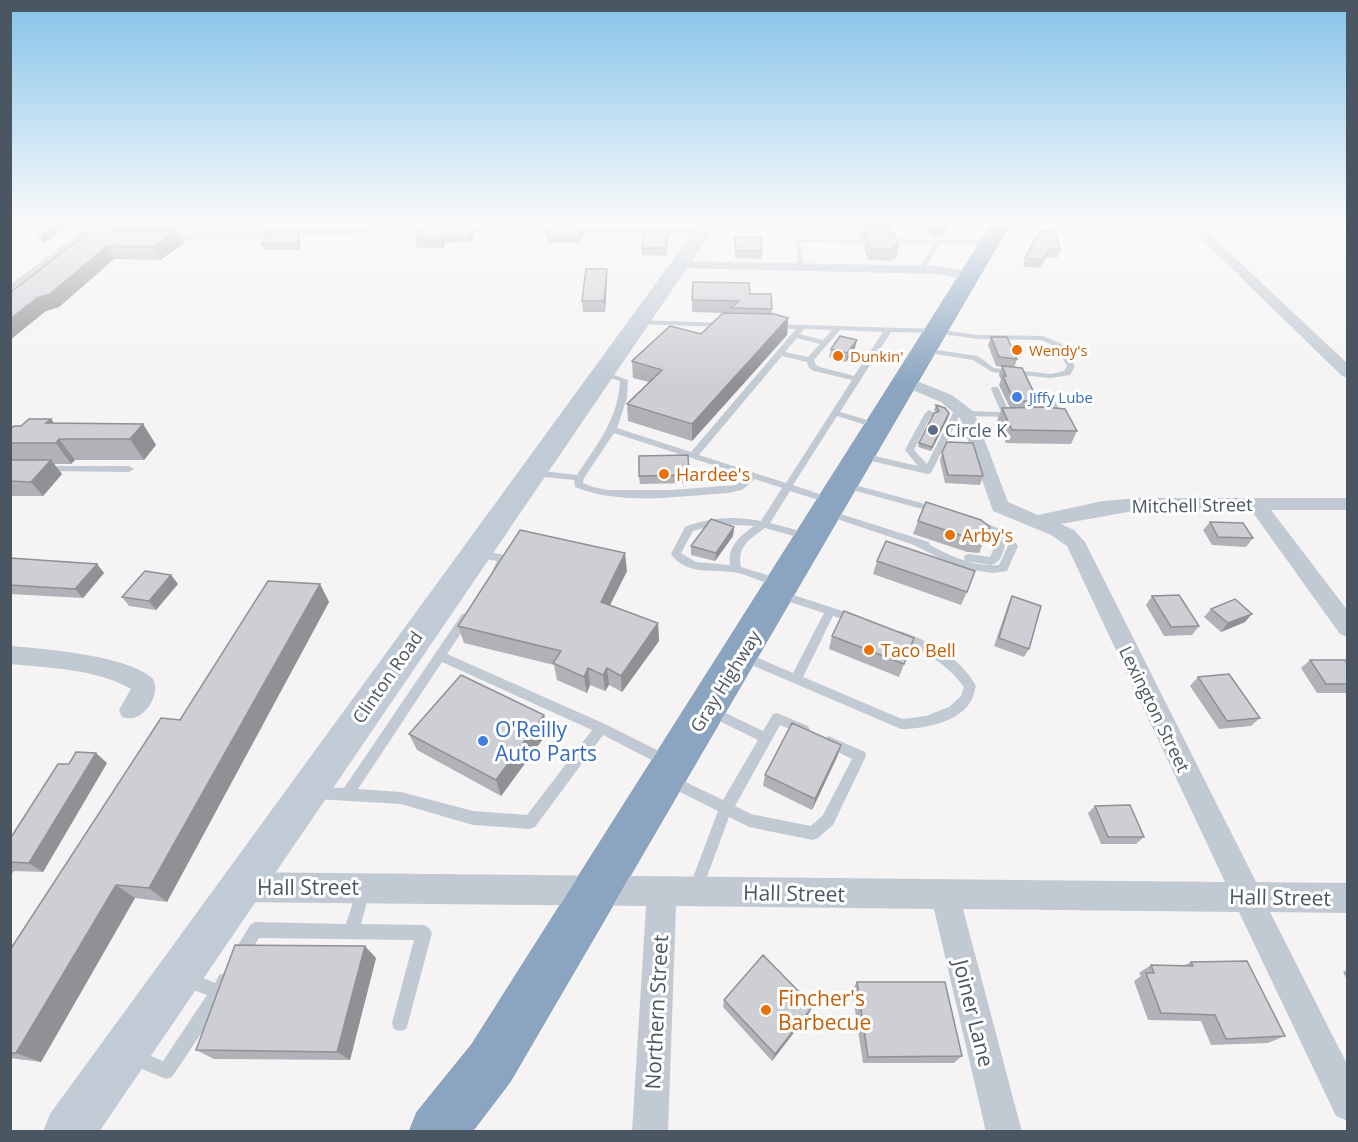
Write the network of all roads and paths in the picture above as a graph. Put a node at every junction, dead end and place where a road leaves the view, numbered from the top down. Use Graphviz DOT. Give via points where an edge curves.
graph roads {
  1 [pos="29,277"];
  2 [pos="671,277"];
  3 [pos="968,277"];
  4 [pos="1247,277"];
  5 [pos="10,292"];
  6 [pos="639,322"];
  7 [pos="732,325"];
  8 [pos="767,326"];
  9 [pos="802,327"];
  10 [pos="838,328"];
  11 [pos="888,330"];
  12 [pos="795,335"];
  13 [pos="977,337"];
  14 [pos="929,341"];
  15 [pos="825,343"];
  16 [pos="780,353"];
  17 [pos="975,358"];
  18 [pos="810,360"];
  19 [pos="603,373"];
  20 [pos="1347,373"];
  21 [pos="856,379"];
  22 [pos="904,381"];
  23 [pos="995,388"];
  24 [pos="1045,391"];
  25 [pos="835,413"];
  26 [pos="1006,415"];
  27 [pos="1027,415"];
  28 [pos="1038,415"];
  29 [pos="928,419"];
  30 [pos="954,419"];
  31 [pos="878,426"];
  32 [pos="612,429"];
  33 [pos="693,456"];
  34 [pos="861,456"];
  35 [pos="34,469"];
  36 [pos="129,469"];
  37 [pos="928,471"];
  38 [pos="531,473"];
  39 [pos="752,477"];
  40 [pos="579,478"];
  41 [pos="787,488"];
  42 [pos="1256,504"];
  43 [pos="1347,504"];
  44 [pos="830,509"];
  45 [pos="949,517"];
  46 [pos="1038,522"];
  47 [pos="965,523"];
  48 [pos="764,524"];
  49 [pos="736,569"];
  50 [pos="781,589"];
  51 [pos="472,608"];
  52 [pos="830,612"];
  53 [pos="865,623"];
  54 [pos="1347,628"];
  55 [pos="887,631"];
  56 [pos="10,655"];
  57 [pos="440,656"];
  58 [pos="741,656"];
  59 [pos="796,679"];
  60 [pos="708,709"];
  61 [pos="131,710"];
  62 [pos="601,728"];
  63 [pos="765,738"];
  64 [pos="670,771"];
  65 [pos="306,792"];
  66 [pos="347,795"];
  67 [pos="726,808"];
  68 [pos="240,887"];
  69 [pos="364,888"];
  70 [pos="597,889"];
  71 [pos="662,892"];
  72 [pos="695,892"];
  73 [pos="945,895"];
  74 [pos="1246,897"];
  75 [pos="1347,898"];
  76 [pos="351,932"];
  77 [pos="178,976"];
  78 [pos="219,992"];
  79 [pos="400,1023"];
  80 [pos="124,1052"];
  81 [pos="1347,1104"];
  82 [pos="68,1131"];
  83 [pos="437,1131"];
  84 [pos="650,1131"];
  85 [pos="1004,1131"];
  1 -- 5 [label="street"];
  2 -- 6 [label="street, Clinton Road"];
  3 -- 14 [label="highway, Gray Highway"];
  4 -- 20 [label="street"];
  6 -- 7 [label="lane"];
  6 -- 19 [label="street, Clinton Road"];
  8 -- 9 [label="lane"];
  9 -- 10 [label="lane"];
  9 -- 12 [label="lane"];
  10 -- 11 [label="lane"];
  10 -- 15 [label="lane"];
  11 -- 14 [label="lane"];
  11 -- 21 [label="lane"];
  12 -- 15 [label="lane"];
  12 -- 16 [label="lane"];
  13 -- 14 [label="lane"];
  13 -- 17 [label="lane"];
  13 -- 17 [label="lane" via="1052,346 1059,355 1059,368 985,366"];
  14 -- 17 [label="lane"];
  14 -- 22 [label="highway, Gray Highway"];
  15 -- 18 [label="lane"];
  16 -- 18 [label="lane"];
  16 -- 33 [label="lane"];
  18 -- 21 [label="lane" via="818,369"];
  19 -- 32 [label="lane" via="624,380 623,398"];
  19 -- 38 [label="street, Clinton Road"];
  21 -- 25 [label="lane"];
  22 -- 30 [label="street"];
  22 -- 31 [label="highway, Gray Highway"];
  23 -- 26 [label="lane"];
  24 -- 28 [label="lane" via="1059,416"];
  25 -- 31 [label="lane"];
  25 -- 41 [label="lane"];
  26 -- 27 [label="lane"];
  26 -- 30 [label="lane"];
  29 -- 37 [label="lane" via="909,450"];
  30 -- 37 [label="lane"];
  30 -- 46 [label="street, Lexington Street" via="1000,506"];
  31 -- 34 [label="highway, Gray Highway"];
  32 -- 33 [label="lane"];
  32 -- 40 [label="lane"];
  33 -- 39 [label="lane"];
  34 -- 37 [label="lane"];
  34 -- 44 [label="highway, Gray Highway"];
  35 -- 36 [label="lane"];
  38 -- 40 [label="lane"];
  38 -- 65 [label="street, Clinton Road" via="483,566"];
  39 -- 40 [label="lane" via="739,488 728,490 613,494 587,490 578,485"];
  39 -- 41 [label="lane"];
  41 -- 44 [label="lane"];
  41 -- 48 [label="lane"];
  42 -- 43 [label="street, Mitchell Street"];
  42 -- 46 [label="street, Mitchell Street" via="1140,504"];
  42 -- 54 [label="street"];
  44 -- 45 [label="lane" via="912,505"];
  44 -- 47 [label="lane" via="976,568 1003,568 1013,546 1008,537 997,530"];
  44 -- 48 [label="lane"];
  44 -- 50 [label="highway, Gray Highway"];
  46 -- 74 [label="street, Lexington Street" via="1062,530 1075,542"];
  48 -- 49 [label="lane" via="736,546 732,559"];
  48 -- 49 [label="lane" via="711,520 700,523 689,529 676,554 688,565"];
  49 -- 50 [label="lane"];
  50 -- 52 [label="lane"];
  50 -- 58 [label="highway, Gray Highway"];
  51 -- 57 [label="lane"];
  52 -- 53 [label="lane"];
  52 -- 59 [label="lane"];
  55 -- 59 [label="lane" via="928,649 963,675 970,686 965,701 943,716 914,725 901,724"];
  56 -- 61 [label="street" via="136,678 144,685"];
  57 -- 62 [label="lane"];
  57 -- 66 [label="lane"];
  58 -- 59 [label="lane"];
  58 -- 60 [label="highway, Gray Highway"];
  60 -- 63 [label="lane"];
  60 -- 64 [label="highway, Gray Highway"];
  62 -- 64 [label="lane"];
  62 -- 66 [label="lane" via="531,822 473,818 401,798"];
  63 -- 67 [label="lane"];
  63 -- 67 [label="lane" via="777,718 860,756 828,820 813,833 749,820"];
  64 -- 67 [label="lane"];
  64 -- 70 [label="highway, Gray Highway"];
  65 -- 66 [label="lane"];
  65 -- 68 [label="street, Clinton Road"];
  67 -- 72 [label="lane"];
  68 -- 69 [label="street, Hall Street"];
  68 -- 77 [label="street, Clinton Road"];
  69 -- 70 [label="street, Hall Street"];
  69 -- 76 [label="lane"];
  70 -- 71 [label="street, Hall Street"];
  70 -- 83 [label="highway, Gray Highway" via="491,1063"];
  71 -- 72 [label="street, Hall Street"];
  71 -- 84 [label="street, Northern Street"];
  72 -- 73 [label="street, Hall Street"];
  73 -- 74 [label="street, Hall Street"];
  73 -- 85 [label="street, Joiner Lane"];
  74 -- 75 [label="street, Hall Street"];
  74 -- 81 [label="street, Lexington Street"];
  76 -- 78 [label="lane" via="255,930"];
  76 -- 79 [label="lane" via="424,933"];
  77 -- 78 [label="lane"];
  77 -- 80 [label="street, Clinton Road"];
  78 -- 80 [label="lane" via="166,1071"];
  80 -- 82 [label="street, Clinton Road"];
}
